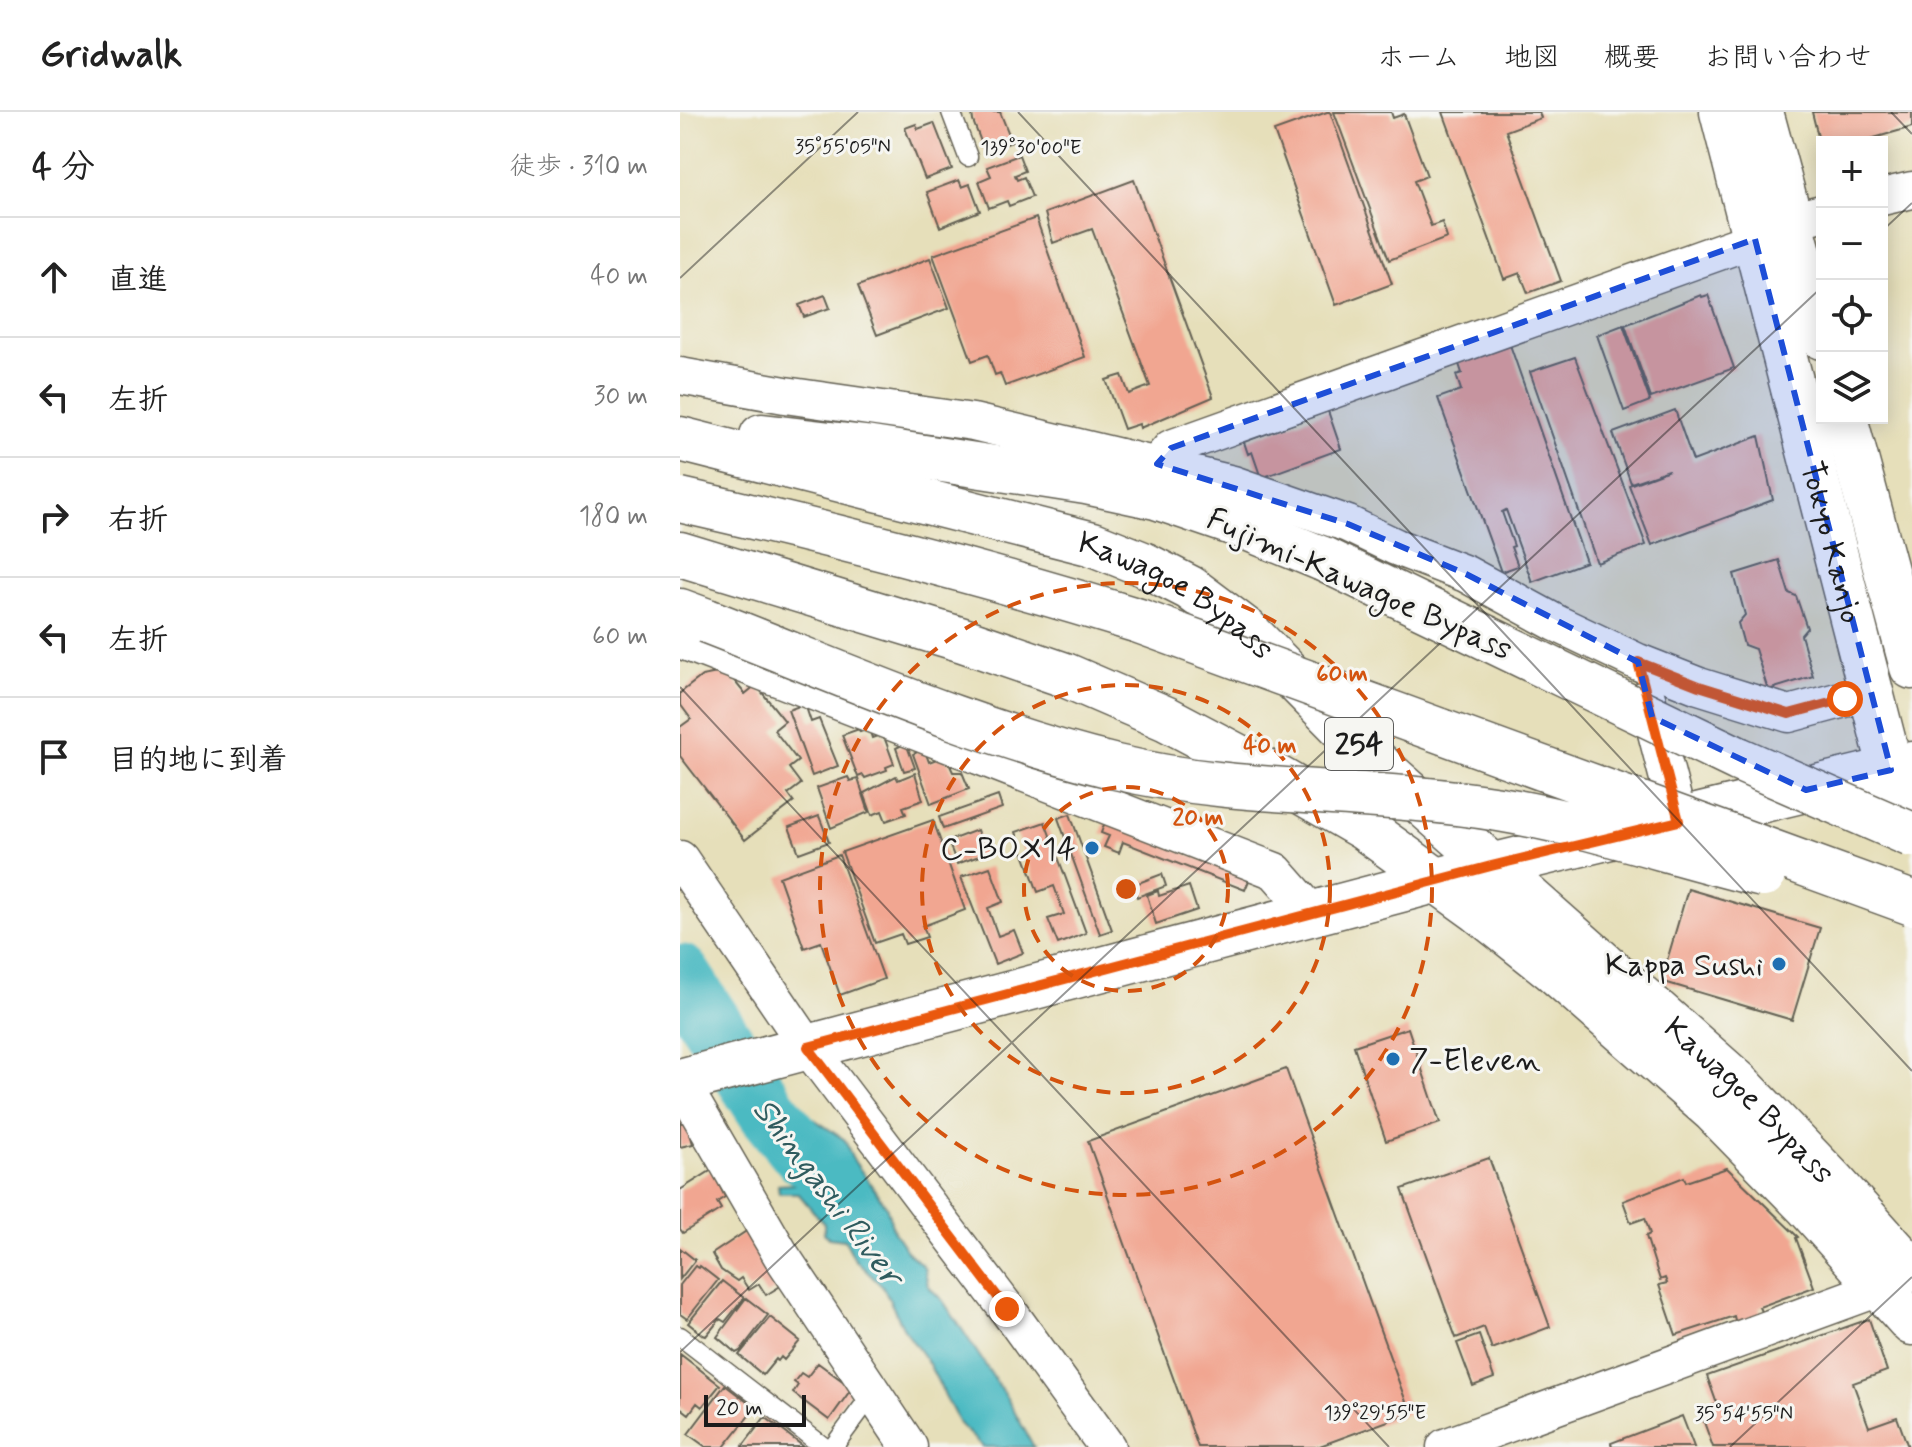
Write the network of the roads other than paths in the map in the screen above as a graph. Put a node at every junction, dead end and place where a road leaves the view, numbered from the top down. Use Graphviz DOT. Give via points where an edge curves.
graph roads {
  1 [pos="951,112"];
  2 [pos="1722,112"];
  3 [pos="1761,112"];
  4 [pos="968,157"];
  5 [pos="1912,190"];
  6 [pos="1888,196"];
  7 [pos="1789,224"];
  8 [pos="1816,316"];
  9 [pos="680,376"];
  10 [pos="1847,424"];
  11 [pos="680,425"];
  12 [pos="680,439"];
  13 [pos="1157,464"];
  14 [pos="680,500"];
  15 [pos="680,554"];
  16 [pos="689,624"];
  17 [pos="1638,662"];
  18 [pos="1912,667"];
  19 [pos="1871,689"];
  20 [pos="1902,767"];
  21 [pos="1679,821"];
  22 [pos="1912,834"];
  23 [pos="680,859"];
  24 [pos="1491,866"];
  25 [pos="1437,880"];
  26 [pos="1912,903"];
  27 [pos="1312,913"];
  28 [pos="1912,915"];
  29 [pos="801,1048"];
  30 [pos="684,1080"];
  31 [pos="1897,1278"];
  32 [pos="1912,1323"];
  33 [pos="680,1336"];
  34 [pos="873,1393"];
  35 [pos="824,1447"];
  36 [pos="833,1447"];
  37 [pos="909,1447"];
  38 [pos="1107,1447"];
  39 [pos="1445,1447"];
  1 -- 4 [label="lane"];
  2 -- 7 [label="main road, Tokyo Kanjo"];
  3 -- 7 [label="main road, Tokyo Kanjo"];
  5 -- 6 [label="street"];
  7 -- 8 [label="main road, Tokyo Kanjo"];
  7 -- 13 [label="street" via="1171,448"];
  7 -- 19 [label="main road, Tokyo Kanjo"];
  9 -- 13 [label="street" via="973,422"];
  10 -- 18 [label="main road, Tokyo Kanjo"];
  11 -- 22 [label="main road, Fujimi-Kawagoe Bypass, bridge" via="865,448 1156,497 1323,559 1738,759"];
  12 -- 24 [label="main road, Kawagoe Bypass / 254" via="1093,544 1190,588 1246,630 1383,769"];
  13 -- 17 [label="street" via="1348,524 1466,574"];
  14 -- 26 [label="main road, 254, bridge" via="829,533 1139,621"];
  15 -- 25 [label="main road, Kawagoe Bypass / 254" via="1065,675 1167,719 1269,773 1364,828"];
  16 -- 27 [label="street" via="1275,871"];
  16 -- 28 [label="main road, 254, bridge" via="1042,747 1118,768 1193,781 1499,809"];
  17 -- 19 [label="street" via="1789,714"];
  17 -- 21 [label="street"];
  19 -- 20 [label="main road, Tokyo Kanjo"];
  20 -- 21 [label="main road"];
  20 -- 22 [label="main road, Tokyo Kanjo"];
  21 -- 24 [label="main road"];
  23 -- 29 [label="street"];
  24 -- 25 [label="main road"];
  24 -- 31 [label="main road, Kawagoe Bypass / 254" via="1737,1082"];
  25 -- 27 [label="main road"];
  25 -- 31 [label="main road, Kawagoe Bypass / 254" via="1552,969"];
  27 -- 29 [label="main road"];
  29 -- 30 [label="main road"];
  29 -- 38 [label="street" via="1007,1309"];
  30 -- 34 [label="street" via="781,1255"];
  31 -- 32 [label="main road, Kawagoe Bypass / 254"];
  31 -- 39 [label="street"];
  33 -- 35 [label="lane"];
  34 -- 36 [label="lane"];
  34 -- 37 [label="street"];
}
